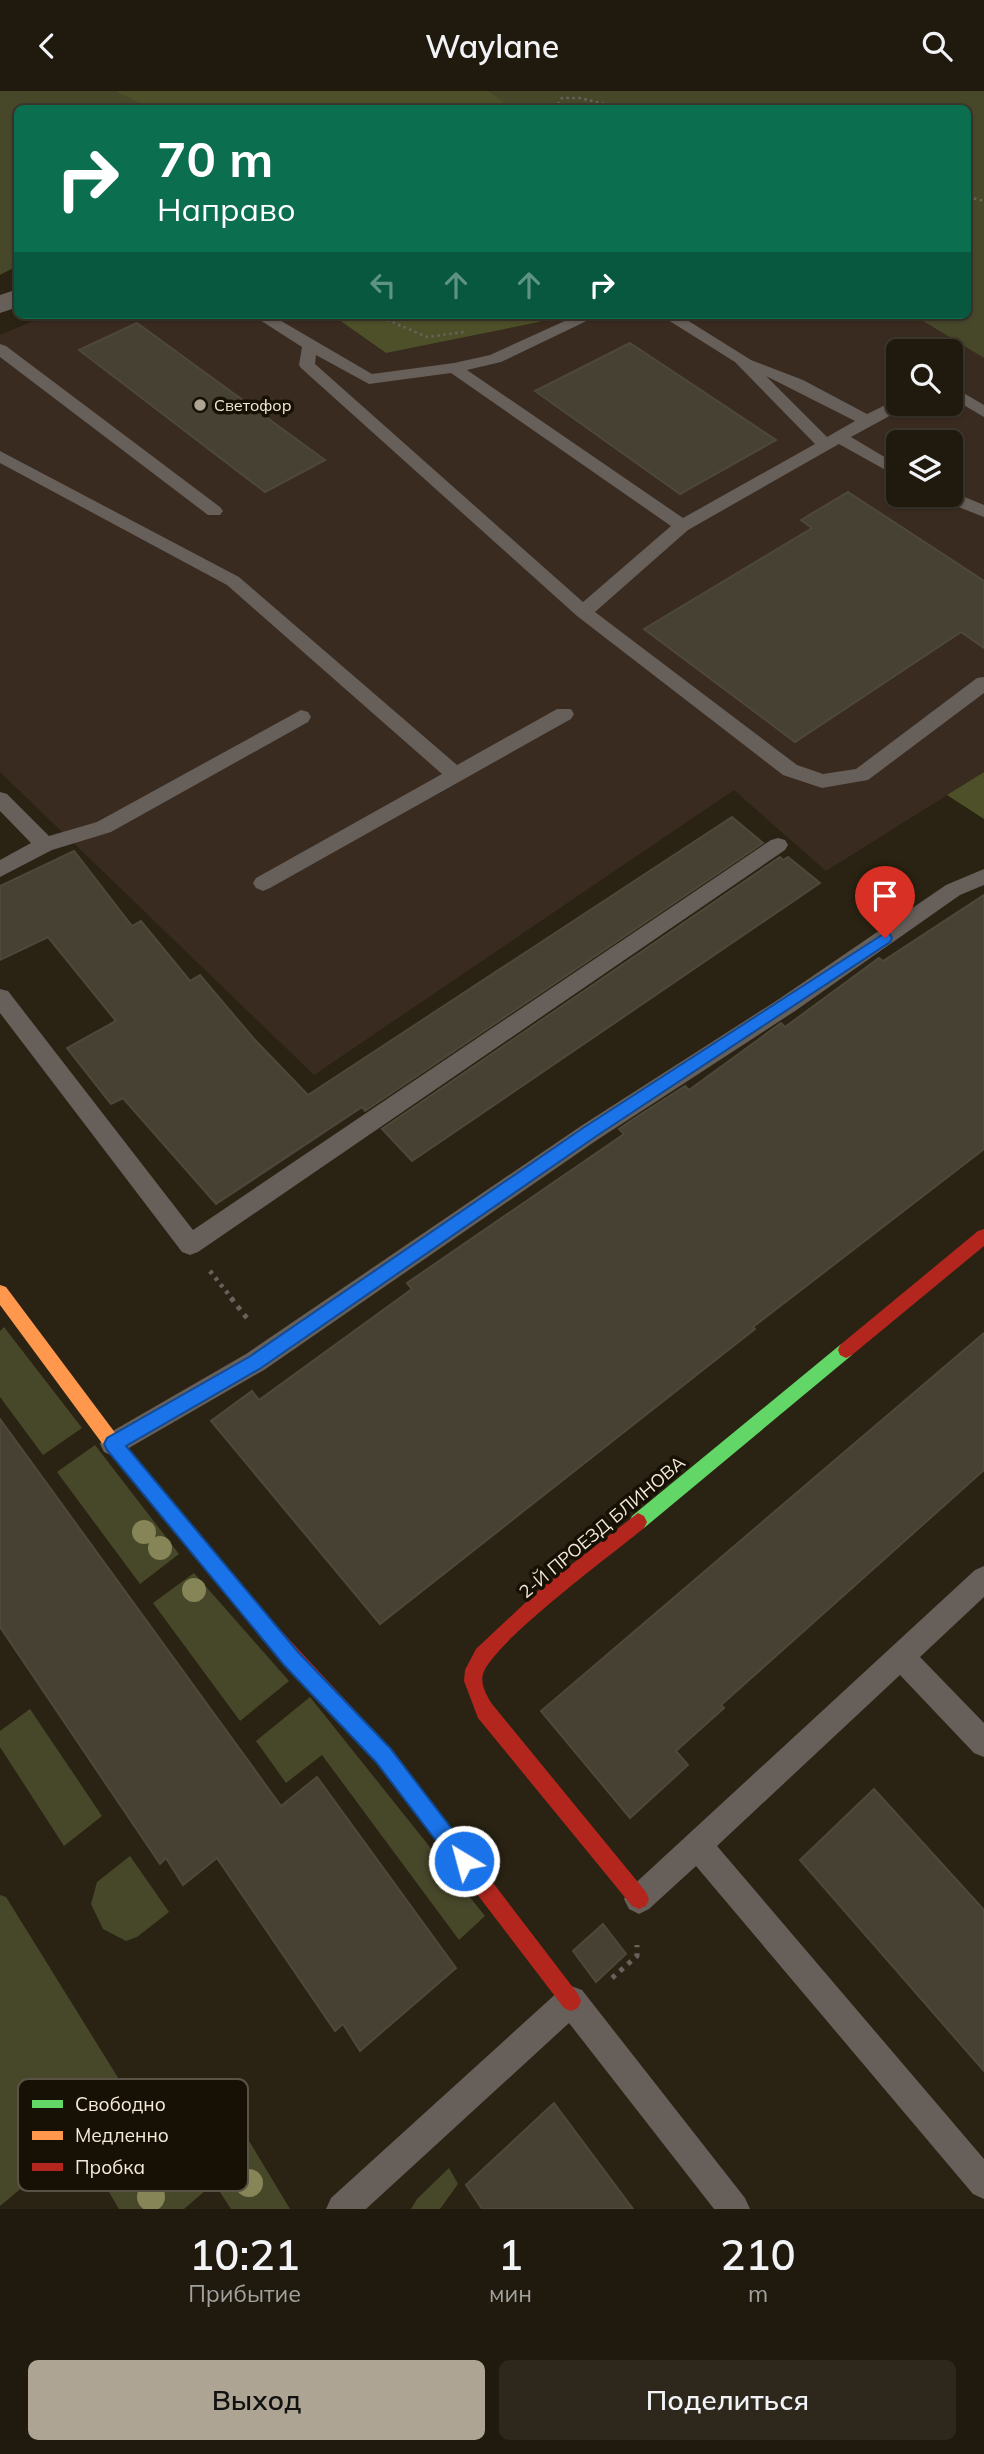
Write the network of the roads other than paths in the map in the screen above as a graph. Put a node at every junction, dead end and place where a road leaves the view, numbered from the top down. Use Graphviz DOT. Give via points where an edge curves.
graph roads {
  1 [pos="267,319"];
  2 [pos="582,319"];
  3 [pos="675,319"];
  4 [pos="310,345"];
  5 [pos="0,349"];
  6 [pos="741,359"];
  7 [pos="454,368"];
  8 [pos="963,398"];
  9 [pos="886,411"];
  10 [pos="984,412"];
  11 [pos="869,422"];
  12 [pos="831,441"];
  13 [pos="0,456"];
  14 [pos="886,466"];
  15 [pos="963,503"];
  16 [pos="214,511"];
  17 [pos="984,511"];
  18 [pos="682,526"];
  19 [pos="583,612"];
  20 [pos="984,683"];
  21 [pos="564,714"];
  22 [pos="302,717"];
  23 [pos="456,775"];
  24 [pos="0,799"];
  25 [pos="45,845"];
  26 [pos="778,845"];
  27 [pos="0,869"];
  28 [pos="984,877"];
  29 [pos="262,883"];
  30 [pos="0,996"];
  31 [pos="984,1236"];
  32 [pos="0,1292"];
  33 [pos="113,1444"];
  34 [pos="984,1579"];
  35 [pos="901,1657"];
  36 [pos="984,1743"];
  37 [pos="697,1845"];
  38 [pos="639,1899"];
  39 [pos="571,2001"];
  40 [pos="984,2183"];
  41 [pos="342,2209"];
  42 [pos="734,2209"];
  1 -- 4 [label="lane"];
  2 -- 7 [label="lane" via="495,359"];
  3 -- 6 [label="lane"];
  4 -- 7 [label="lane" via="369,379"];
  4 -- 19 [label="lane" via="306,365"];
  5 -- 16 [label="lane"];
  6 -- 11 [label="lane"];
  6 -- 12 [label="lane"];
  7 -- 18 [label="lane"];
  8 -- 10 [label="lane"];
  9 -- 11 [label="lane"];
  11 -- 12 [label="lane"];
  12 -- 14 [label="lane"];
  12 -- 18 [label="lane"];
  13 -- 23 [label="lane" via="233,581"];
  15 -- 17 [label="lane"];
  18 -- 19 [label="lane"];
  19 -- 20 [label="lane" via="790,770 822,781 861,775"];
  21 -- 23 [label="lane"];
  22 -- 25 [label="lane" via="104,827"];
  23 -- 29 [label="lane"];
  24 -- 25 [label="lane"];
  25 -- 27 [label="lane"];
  26 -- 30 [label="lane" via="190,1245"];
  28 -- 33 [label="lane" via="953,890 255,1362"];
  31 -- 38 [label="street, 2-Й ПРОЕЗД БЛИНОВА" via="476,1660 472,1689 485,1711"];
  32 -- 33 [label="street"];
  33 -- 39 [label="street" via="291,1658 383,1755"];
  34 -- 35 [label="lane"];
  35 -- 36 [label="lane"];
  35 -- 37 [label="lane"];
  37 -- 38 [label="lane"];
  37 -- 40 [label="lane"];
  39 -- 41 [label="lane"];
  39 -- 42 [label="lane"];
}
